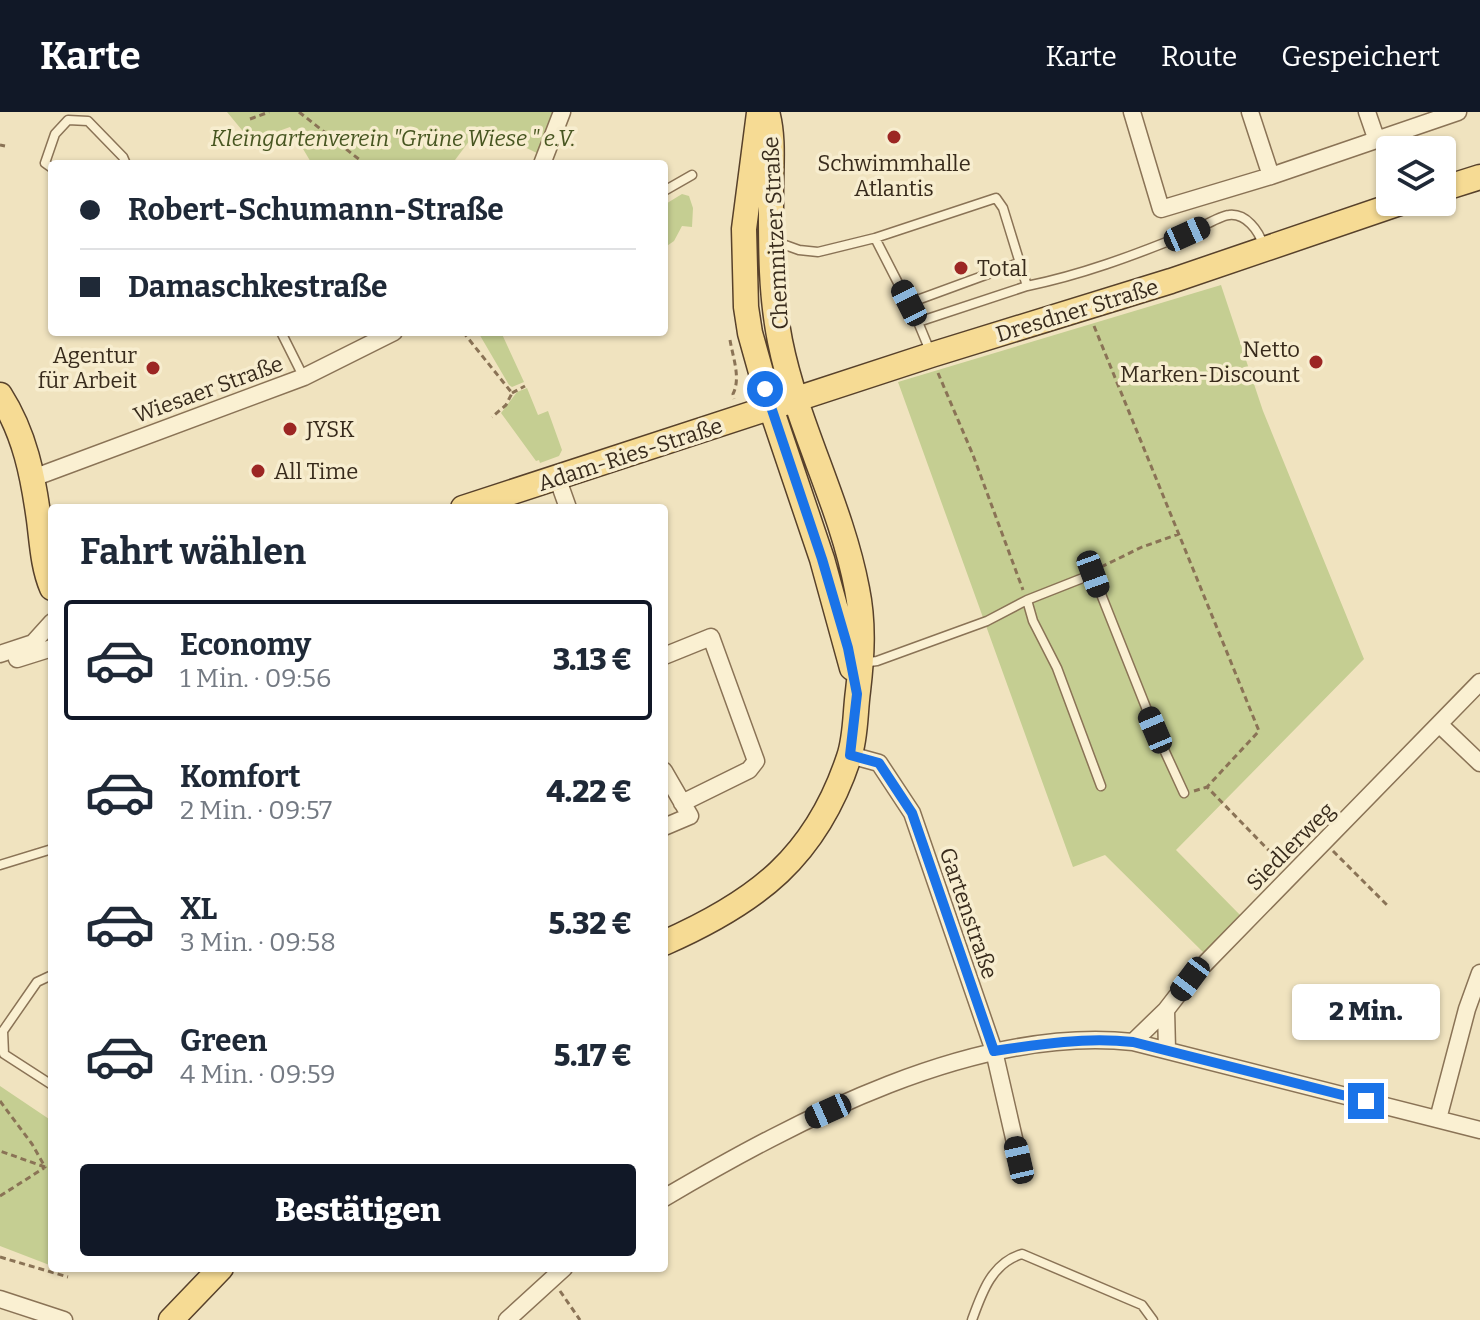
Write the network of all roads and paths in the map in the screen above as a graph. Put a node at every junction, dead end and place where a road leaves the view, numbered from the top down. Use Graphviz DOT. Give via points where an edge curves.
graph roads {
  1 [pos="269,112"];
  2 [pos="301,112"];
  3 [pos="562,112"];
  4 [pos="759,112"];
  5 [pos="767,112"];
  6 [pos="1132,112"];
  7 [pos="1250,112"];
  8 [pos="1367,112"];
  9 [pos="1458,112"];
  10 [pos="250,119"];
  11 [pos="1382,136"];
  12 [pos="1376,138"];
  13 [pos="124,160"];
  14 [pos="360,160"];
  15 [pos="544,160"];
  16 [pos="48,165"];
  17 [pos="692,175"];
  18 [pos="1271,176"];
  19 [pos="1480,177"];
  20 [pos="1456,185"];
  21 [pos="668,189"];
  22 [pos="1376,211"];
  23 [pos="875,238"];
  24 [pos="771,240"];
  25 [pos="1265,250"];
  26 [pos="1021,262"];
  27 [pos="1027,286"];
  28 [pos="909,303"];
  29 [pos="1087,307"];
  30 [pos="918,322"];
  31 [pos="283,336"];
  32 [pos="386,336"];
  33 [pos="466,336"];
  34 [pos="931,355"];
  35 [pos="304,377"];
  36 [pos="525,386"];
  37 [pos="512,393"];
  38 [pos="0,395"];
  39 [pos="796,400"];
  40 [pos="771,408"];
  41 [pos="492,417"];
  42 [pos="557,477"];
  43 [pos="33,478"];
  44 [pos="475,504"];
  45 [pos="567,504"];
  46 [pos="1179,534"];
  47 [pos="1093,574"];
  48 [pos="48,577"];
  49 [pos="1027,600"];
  50 [pos="48,626"];
  51 [pos="48,649"];
  52 [pos="0,654"];
  53 [pos="668,654"];
  54 [pos="862,663"];
  55 [pos="0,664"];
  56 [pos="1480,682"];
  57 [pos="857,694"];
  58 [pos="1439,724"];
  59 [pos="850,755"];
  60 [pos="1480,763"];
  61 [pos="668,778"];
  62 [pos="1101,786"];
  63 [pos="1207,787"];
  64 [pos="1184,793"];
  65 [pos="682,803"];
  66 [pos="668,825"];
  67 [pos="1325,843"];
  68 [pos="48,850"];
  69 [pos="0,865"];
  70 [pos="1293,875"];
  71 [pos="1388,906"];
  72 [pos="668,941"];
  73 [pos="1480,973"];
  74 [pos="48,977"];
  75 [pos="1166,1010"];
  76 [pos="1133,1042"];
  77 [pos="1167,1049"];
  78 [pos="994,1051"];
  79 [pos="48,1082"];
  80 [pos="0,1101"];
  81 [pos="1438,1119"];
  82 [pos="1480,1130"];
  83 [pos="0,1151"];
  84 [pos="1019,1160"];
  85 [pos="45,1167"];
  86 [pos="0,1196"];
  87 [pos="668,1196"];
  88 [pos="0,1257"];
  89 [pos="48,1271"];
  90 [pos="51,1272"];
  91 [pos="217,1272"];
  92 [pos="552,1272"];
  93 [pos="554,1272"];
  94 [pos="68,1277"];
  95 [pos="0,1299"];
  96 [pos="64,1320"];
  97 [pos="171,1320"];
  98 [pos="507,1320"];
  99 [pos="580,1320"];
  100 [pos="972,1320"];
  101 [pos="1153,1320"];
  1 -- 10 [label="path"];
  2 -- 14 [label="path"];
  3 -- 15 [label="street"];
  4 -- 40 [label="main road, Chemnitzer Straße" via="744,270 750,333"];
  5 -- 24 [label="main road, Chemnitzer Straße"];
  6 -- 18 [label="street" via="1161,209"];
  7 -- 18 [label="street"];
  8 -- 12 [label="street"];
  9 -- 11 [label="street"];
  12 -- 18 [label="street"];
  13 -- 16 [label="lane" via="88,121 68,120 55,134"];
  17 -- 21 [label="lane"];
  19 -- 20 [label="main road"];
  22 -- 25 [label="main road, Dresdner Straße"];
  23 -- 24 [label="lane" via="818,252"];
  23 -- 26 [label="lane" via="996,198"];
  23 -- 28 [label="lane"];
  24 -- 39 [label="main road, Chemnitzer Straße" via="774,305"];
  25 -- 27 [label="lane" via="1252,225 1229,215 1076,276"];
  25 -- 29 [label="main road, Dresdner Straße"];
  26 -- 27 [label="lane"];
  26 -- 28 [label="lane"];
  27 -- 30 [label="lane"];
  28 -- 30 [label="lane"];
  29 -- 34 [label="main road, Dresdner Straße"];
  29 -- 46 [label="path"];
  30 -- 34 [label="lane"];
  31 -- 35 [label="lane"];
  32 -- 35 [label="street, Wiesaer Straße"];
  33 -- 37 [label="path"];
  34 -- 39 [label="main road, Dresdner Straße"];
  34 -- 49 [label="path"];
  35 -- 43 [label="street, Wiesaer Straße"];
  36 -- 37 [label="path"];
  37 -- 41 [label="path"];
  38 -- 43 [label="main road" via="16,424"];
  39 -- 40 [label="main road, Adam-Ries-Straße"];
  39 -- 54 [label="main road, Chemnitzer Straße" via="849,555 859,602"];
  40 -- 42 [label="main road, Adam-Ries-Straße"];
  40 -- 57 [label="main road, Chemnitzer Straße" via="833,594"];
  42 -- 44 [label="main road, Adam-Ries-Straße"];
  42 -- 45 [label="street"];
  43 -- 48 [label="main road"];
  46 -- 47 [label="path"];
  46 -- 63 [label="path" via="1259,731"];
  47 -- 49 [label="lane"];
  47 -- 64 [label="lane"];
  49 -- 54 [label="lane" via="987,621"];
  49 -- 62 [label="lane"];
  50 -- 52 [label="street" via="33,643"];
  51 -- 55 [label="street"];
  53 -- 65 [label="street" via="711,637 756,761 749,770"];
  54 -- 57 [label="main road, Chemnitzer Straße"];
  56 -- 58 [label="street, Siedlerweg"];
  57 -- 59 [label="main road, Chemnitzer Straße"];
  58 -- 60 [label="street"];
  58 -- 67 [label="street, Siedlerweg"];
  59 -- 72 [label="main road, Chemnitzer Straße" via="821,822 802,850 751,898"];
  59 -- 78 [label="street, Gartenstraße" via="879,763 912,813"];
  61 -- 65 [label="street"];
  63 -- 64 [label="path"];
  63 -- 70 [label="path"];
  65 -- 66 [label="street" via="690,816"];
  67 -- 70 [label="street, Siedlerweg"];
  67 -- 71 [label="path"];
  68 -- 69 [label="lane"];
  70 -- 75 [label="street, Siedlerweg"];
  73 -- 81 [label="street"];
  74 -- 79 [label="lane" via="37,982 3,1031 4,1054"];
  75 -- 76 [label="street, Siedlerweg"];
  75 -- 77 [label="street"];
  76 -- 77 [label="street"];
  76 -- 78 [label="street" via="1054,1042"];
  77 -- 81 [label="street"];
  78 -- 84 [label="street, Gartenstraße"];
  78 -- 87 [label="street" via="856,1098 771,1137"];
  80 -- 85 [label="path"];
  81 -- 82 [label="street"];
  83 -- 85 [label="path"];
  85 -- 86 [label="path"];
  88 -- 89 [label="path"];
  90 -- 94 [label="path"];
  91 -- 97 [label="main road"];
  92 -- 98 [label="street"];
  93 -- 99 [label="path"];
  95 -- 96 [label="street"];
  100 -- 101 [label="lane" via="992,1272 1022,1254 1142,1305"];
}
